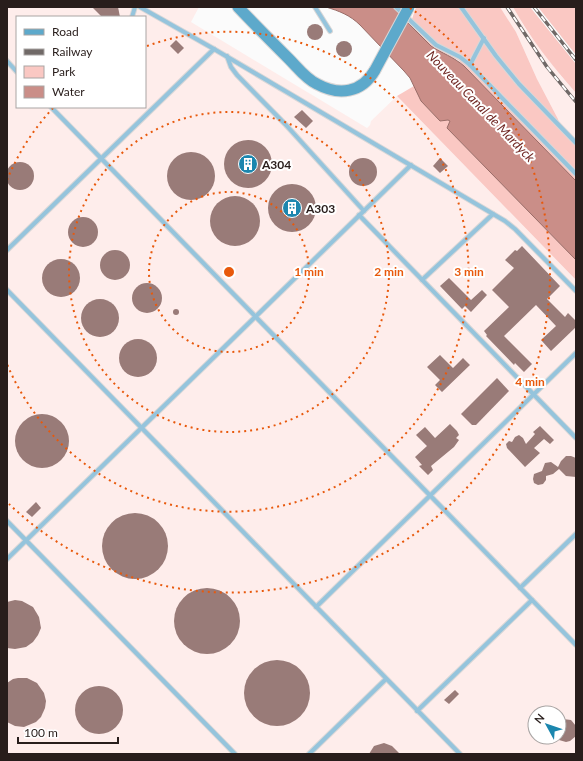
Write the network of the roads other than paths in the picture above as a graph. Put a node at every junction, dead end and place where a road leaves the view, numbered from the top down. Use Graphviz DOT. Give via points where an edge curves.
graph roads {
  1 [pos="140,7"];
  2 [pos="238,7"];
  3 [pos="247,7"];
  4 [pos="315,7"];
  5 [pos="396,7"];
  6 [pos="409,7"];
  7 [pos="461,7"];
  8 [pos="330,31"];
  9 [pos="484,38"];
  10 [pos="214,49"];
  11 [pos="227,56"];
  12 [pos="7,61"];
  13 [pos="470,64"];
  14 [pos="16,71"];
  15 [pos="325,88"];
  16 [pos="52,108"];
  17 [pos="576,143"];
  18 [pos="102,159"];
  19 [pos="411,165"];
  20 [pos="576,174"];
  21 [pos="364,211"];
  22 [pos="493,214"];
  23 [pos="359,215"];
  24 [pos="7,250"];
  25 [pos="422,280"];
  26 [pos="7,290"];
  27 [pos="576,291"];
  28 [pos="256,316"];
  29 [pos="576,353"];
  30 [pos="534,394"];
  31 [pos="141,428"];
  32 [pos="576,438"];
  33 [pos="430,495"];
  34 [pos="7,521"];
  35 [pos="576,534"];
  36 [pos="26,540"];
  37 [pos="7,559"];
  38 [pos="520,588"];
  39 [pos="532,600"];
  40 [pos="316,607"];
  41 [pos="576,645"];
  42 [pos="386,679"];
  43 [pos="417,711"];
  44 [pos="235,754"];
  45 [pos="309,754"];
  46 [pos="460,754"];
  1 -- 10 [label="lane"];
  2 -- 15 [label="main road" via="307,77"];
  3 -- 15 [label="main road"];
  4 -- 8 [label="lane"];
  5 -- 13 [label="lane" via="436,45 460,56"];
  6 -- 15 [label="main road, bridge" via="375,70 365,83 357,88 342,91"];
  7 -- 9 [label="lane"];
  9 -- 13 [label="lane"];
  9 -- 17 [label="lane" via="526,92"];
  10 -- 11 [label="lane"];
  10 -- 18 [label="lane"];
  11 -- 19 [label="lane"];
  11 -- 21 [label="lane" via="237,75"];
  12 -- 14 [label="lane"];
  13 -- 20 [label="lane"];
  16 -- 18 [label="lane"];
  18 -- 24 [label="lane"];
  18 -- 28 [label="lane"];
  19 -- 21 [label="lane"];
  19 -- 22 [label="lane"];
  21 -- 23 [label="lane"];
  22 -- 25 [label="lane"];
  22 -- 27 [label="lane" via="515,229"];
  23 -- 25 [label="lane"];
  23 -- 28 [label="lane"];
  25 -- 30 [label="lane"];
  26 -- 31 [label="lane"];
  28 -- 31 [label="lane"];
  28 -- 33 [label="lane"];
  29 -- 30 [label="lane"];
  30 -- 32 [label="lane"];
  30 -- 33 [label="lane"];
  31 -- 36 [label="lane"];
  31 -- 40 [label="lane"];
  33 -- 38 [label="lane"];
  33 -- 40 [label="lane"];
  34 -- 36 [label="lane"];
  35 -- 38 [label="lane"];
  36 -- 37 [label="lane"];
  36 -- 44 [label="lane"];
  38 -- 39 [label="lane"];
  39 -- 41 [label="lane"];
  39 -- 43 [label="lane"];
  40 -- 42 [label="lane"];
  42 -- 43 [label="lane"];
  42 -- 45 [label="lane"];
  43 -- 46 [label="lane"];
}
